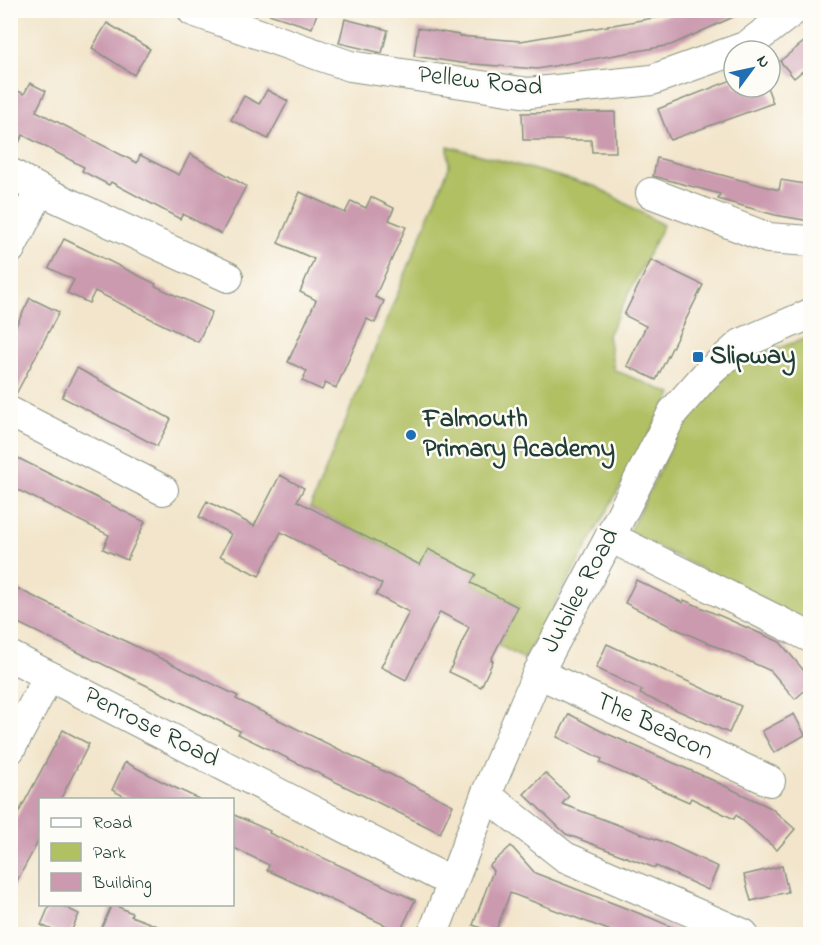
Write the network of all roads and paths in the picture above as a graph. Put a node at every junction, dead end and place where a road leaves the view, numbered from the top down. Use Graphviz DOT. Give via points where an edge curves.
graph roads {
  1 [pos="794,10"];
  2 [pos="193,11"];
  3 [pos="10,173"];
  4 [pos="40,190"];
  5 [pos="651,193"];
  6 [pos="810,241"];
  7 [pos="10,249"];
  8 [pos="228,277"];
  9 [pos="810,314"];
  10 [pos="10,412"];
  11 [pos="163,490"];
  12 [pos="610,537"];
  13 [pos="810,637"];
  14 [pos="10,656"];
  15 [pos="538,672"];
  16 [pos="49,676"];
  17 [pos="10,749"];
  18 [pos="770,781"];
  19 [pos="486,795"];
  20 [pos="451,882"];
  21 [pos="433,934"];
  22 [pos="743,934"];
  1 -- 2 [label="street, Pellew Road" via="747,46 652,80 528,93 350,66"];
  3 -- 4 [label="street"];
  4 -- 7 [label="street"];
  4 -- 8 [label="street"];
  5 -- 6 [label="street" via="768,238"];
  9 -- 12 [label="street, Jubilee Road" via="741,344 692,390 673,412"];
  10 -- 11 [label="street"];
  12 -- 13 [label="street"];
  12 -- 15 [label="street, Jubilee Road"];
  14 -- 16 [label="street, Penrose Road"];
  15 -- 18 [label="street, The Beacon"];
  15 -- 19 [label="street, Jubilee Road"];
  16 -- 17 [label="street"];
  16 -- 20 [label="street, Penrose Road"];
  19 -- 20 [label="street, Jubilee Road"];
  19 -- 22 [label="street" via="565,857"];
  20 -- 21 [label="street, Jubilee Road"];
}
